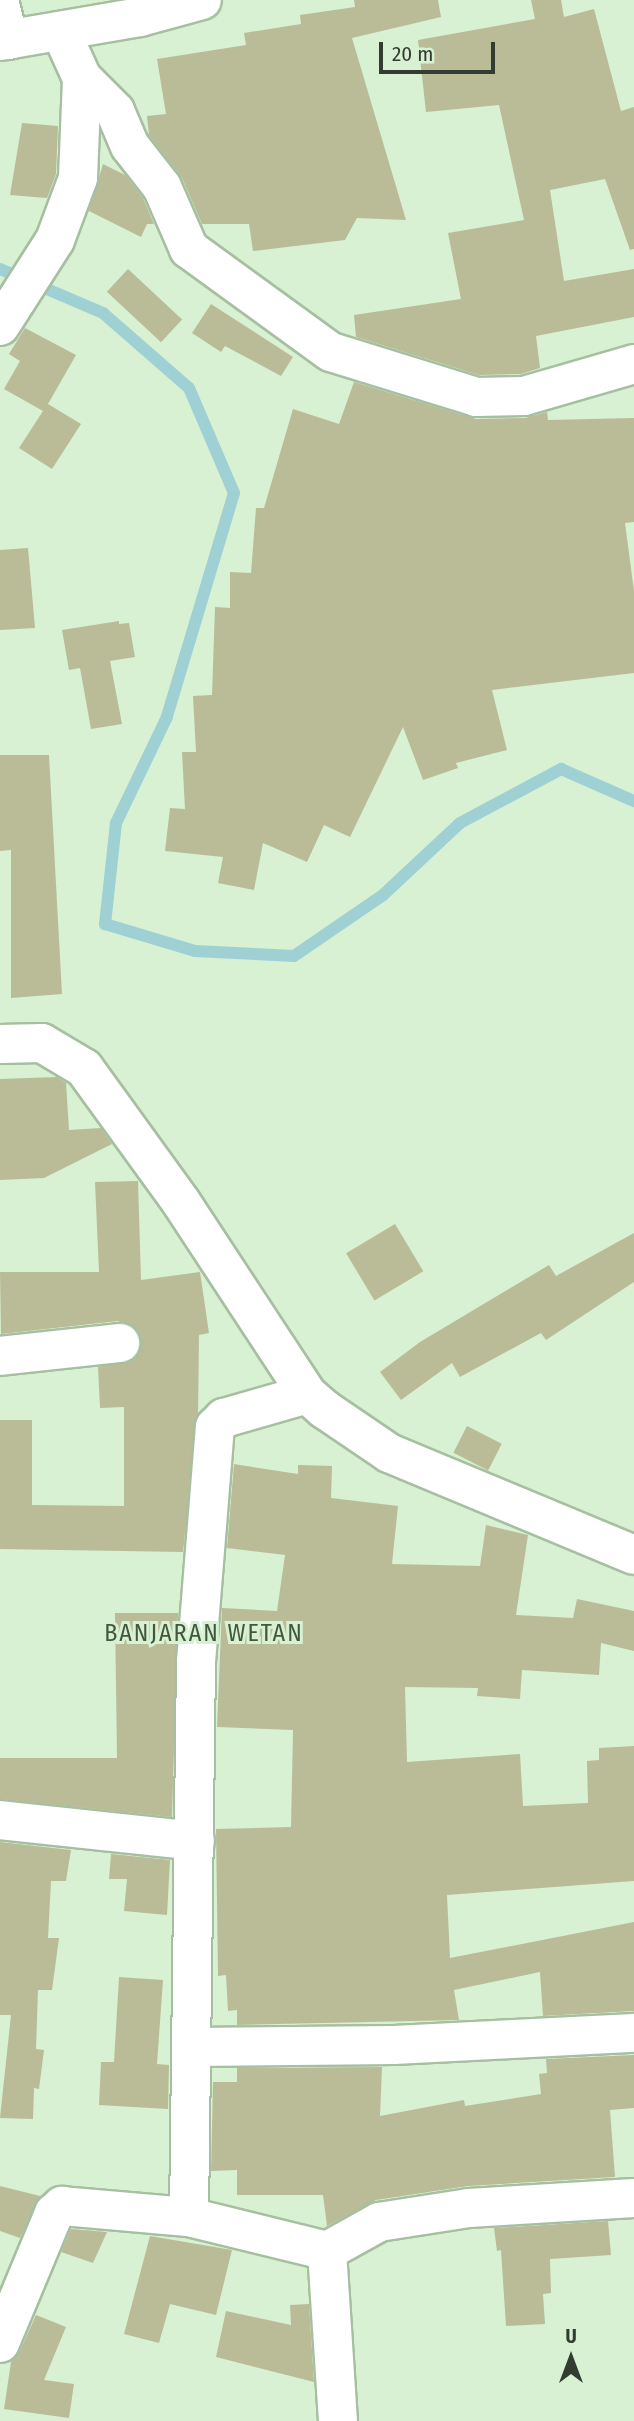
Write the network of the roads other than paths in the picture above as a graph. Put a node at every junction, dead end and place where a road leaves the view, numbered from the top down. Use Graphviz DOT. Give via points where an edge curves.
graph roads {
  1 [pos="202,0"];
  2 [pos="0,4"];
  3 [pos="61,32"];
  4 [pos="4,41"];
  5 [pos="82,78"];
  6 [pos="1,324"];
  7 [pos="634,364"];
  8 [pos="0,1044"];
  9 [pos="121,1343"];
  10 [pos="0,1356"];
  11 [pos="307,1394"];
  12 [pos="634,1555"];
  13 [pos="0,1820"];
  14 [pos="195,1841"];
  15 [pos="634,2033"];
  16 [pos="192,2047"];
  17 [pos="634,2198"];
  18 [pos="190,2217"];
  19 [pos="327,2251"];
  20 [pos="1,2339"];
  21 [pos="338,2421"];
  1 -- 3 [label="street"];
  2 -- 4 [label="street"];
  3 -- 4 [label="street"];
  3 -- 5 [label="street"];
  5 -- 6 [label="street" via="78,178 55,240"];
  5 -- 7 [label="street" via="115,111 130,146 162,187 189,249 331,352 476,397 524,396"];
  8 -- 11 [label="street" via="42,1043 84,1068 181,1202"];
  9 -- 10 [label="street"];
  11 -- 12 [label="street" via="389,1453"];
  11 -- 14 [label="street" via="224,1418 215,1427 196,1662"];
  13 -- 14 [label="street"];
  14 -- 16 [label="street"];
  15 -- 16 [label="street" via="394,2045"];
  16 -- 18 [label="street"];
  17 -- 19 [label="street" via="469,2208 379,2222"];
  18 -- 19 [label="street"];
  18 -- 20 [label="street" via="62,2206 54,2213"];
  19 -- 21 [label="street"];
}
